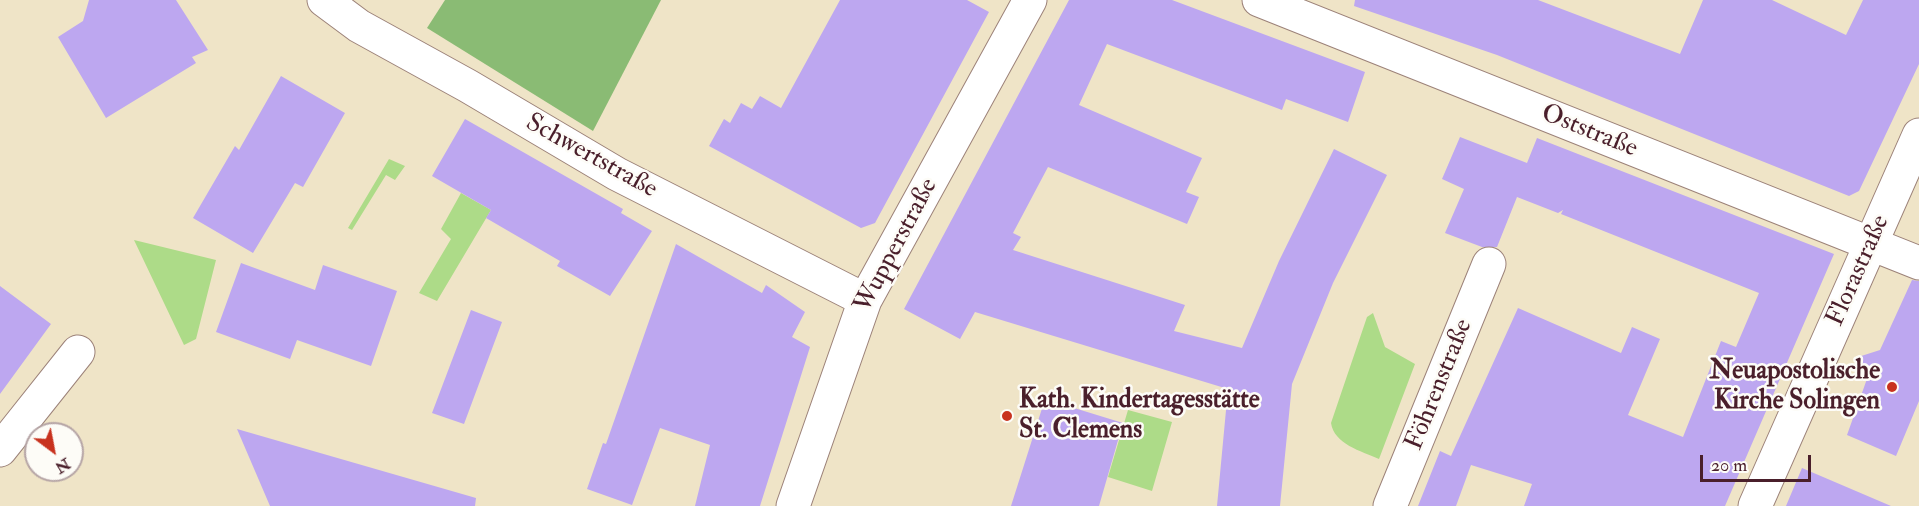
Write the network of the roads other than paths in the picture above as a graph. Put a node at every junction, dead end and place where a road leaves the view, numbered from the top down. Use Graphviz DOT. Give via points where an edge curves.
graph roads {
  1 [pos="324,0"];
  2 [pos="1030,0"];
  3 [pos="1259,0"];
  4 [pos="1919,135"];
  5 [pos="1871,244"];
  6 [pos="1919,262"];
  7 [pos="1489,264"];
  8 [pos="865,300"];
  9 [pos="78,352"];
  10 [pos="0,450"];
  11 [pos="793,506"];
  12 [pos="1390,506"];
  13 [pos="1755,506"];
  1 -- 8 [label="street, Schwertstraße" via="359,26 617,174"];
  2 -- 8 [label="street, Wupperstraße"];
  3 -- 5 [label="street, Oststraße"];
  4 -- 5 [label="street, Florastraße"];
  5 -- 6 [label="street, Oststraße"];
  5 -- 13 [label="street, Florastraße"];
  7 -- 12 [label="street, Föhrenstraße"];
  8 -- 11 [label="street, Wupperstraße"];
  9 -- 10 [label="street"];
}
